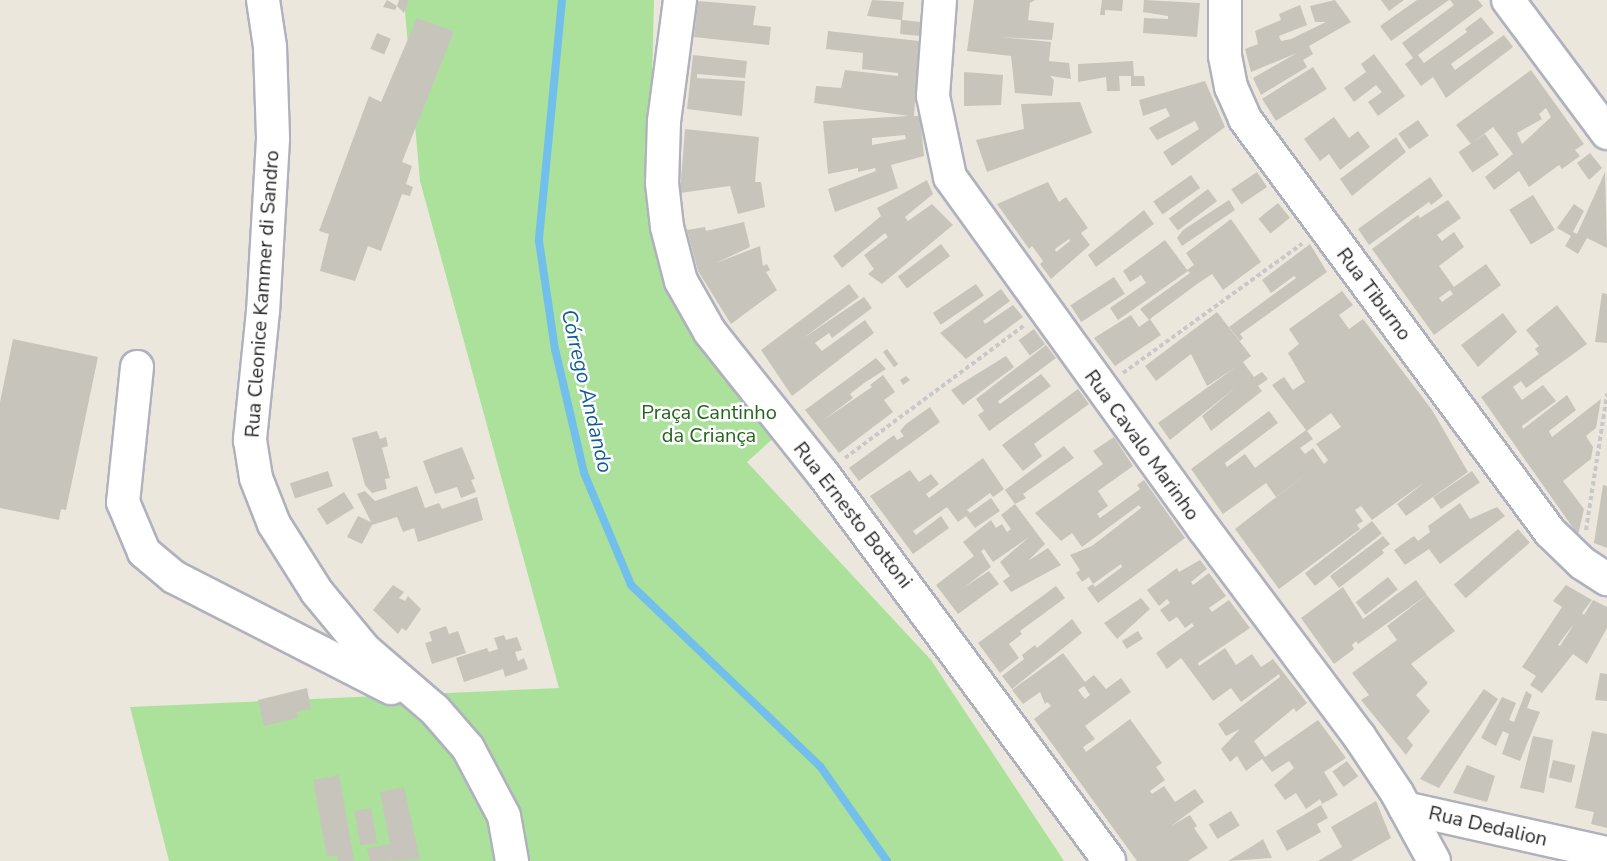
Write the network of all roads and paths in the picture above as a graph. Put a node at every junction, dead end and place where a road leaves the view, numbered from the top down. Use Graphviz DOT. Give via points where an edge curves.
graph roads {
  1 [pos="263,0"];
  2 [pos="680,0"];
  3 [pos="940,0"];
  4 [pos="1225,0"];
  5 [pos="1508,0"];
  6 [pos="1607,133"];
  7 [pos="1325,228"];
  8 [pos="1044,310"];
  9 [pos="136,366"];
  10 [pos="1101,388"];
  11 [pos="1607,394"];
  12 [pos="823,474"];
  13 [pos="1594,571"];
  14 [pos="435,710"];
  15 [pos="1405,808"];
  16 [pos="1607,853"];
  17 [pos="512,861"];
  18 [pos="1109,861"];
  19 [pos="1434,861"];
  1 -- 14 [label="street, Rua Cleonice Kammer di Sandro" via="270,47 273,139 263,311 250,440 256,478 274,524 317,592 365,650"];
  2 -- 12 [label="street, Rua Ernesto Bottoni" via="664,121 662,183 667,227 681,281 710,332"];
  3 -- 8 [label="street, Rua Cavalo Marinho" via="933,96 950,177"];
  4 -- 7 [label="street, Rua Tiburno" via="1225,56 1231,87 1245,119"];
  5 -- 6 [label="street"];
  7 -- 10 [label="path"];
  7 -- 13 [label="street, Rua Tiburno" via="1550,532"];
  8 -- 10 [label="street, Rua Cavalo Marinho"];
  8 -- 12 [label="path"];
  9 -- 14 [label="street" via="123,502 144,552 174,578"];
  10 -- 15 [label="street, Rua Cavalo Marinho" via="1359,736"];
  11 -- 13 [label="path"];
  12 -- 18 [label="street, Rua Ernesto Bottoni"];
  14 -- 17 [label="street, Rua Cleonice Kammer di Sandro" via="468,748 488,781 504,816"];
  15 -- 16 [label="street, Rua Dedalion"];
  15 -- 19 [label="street, Rua Cavalo Marinho"];
}
